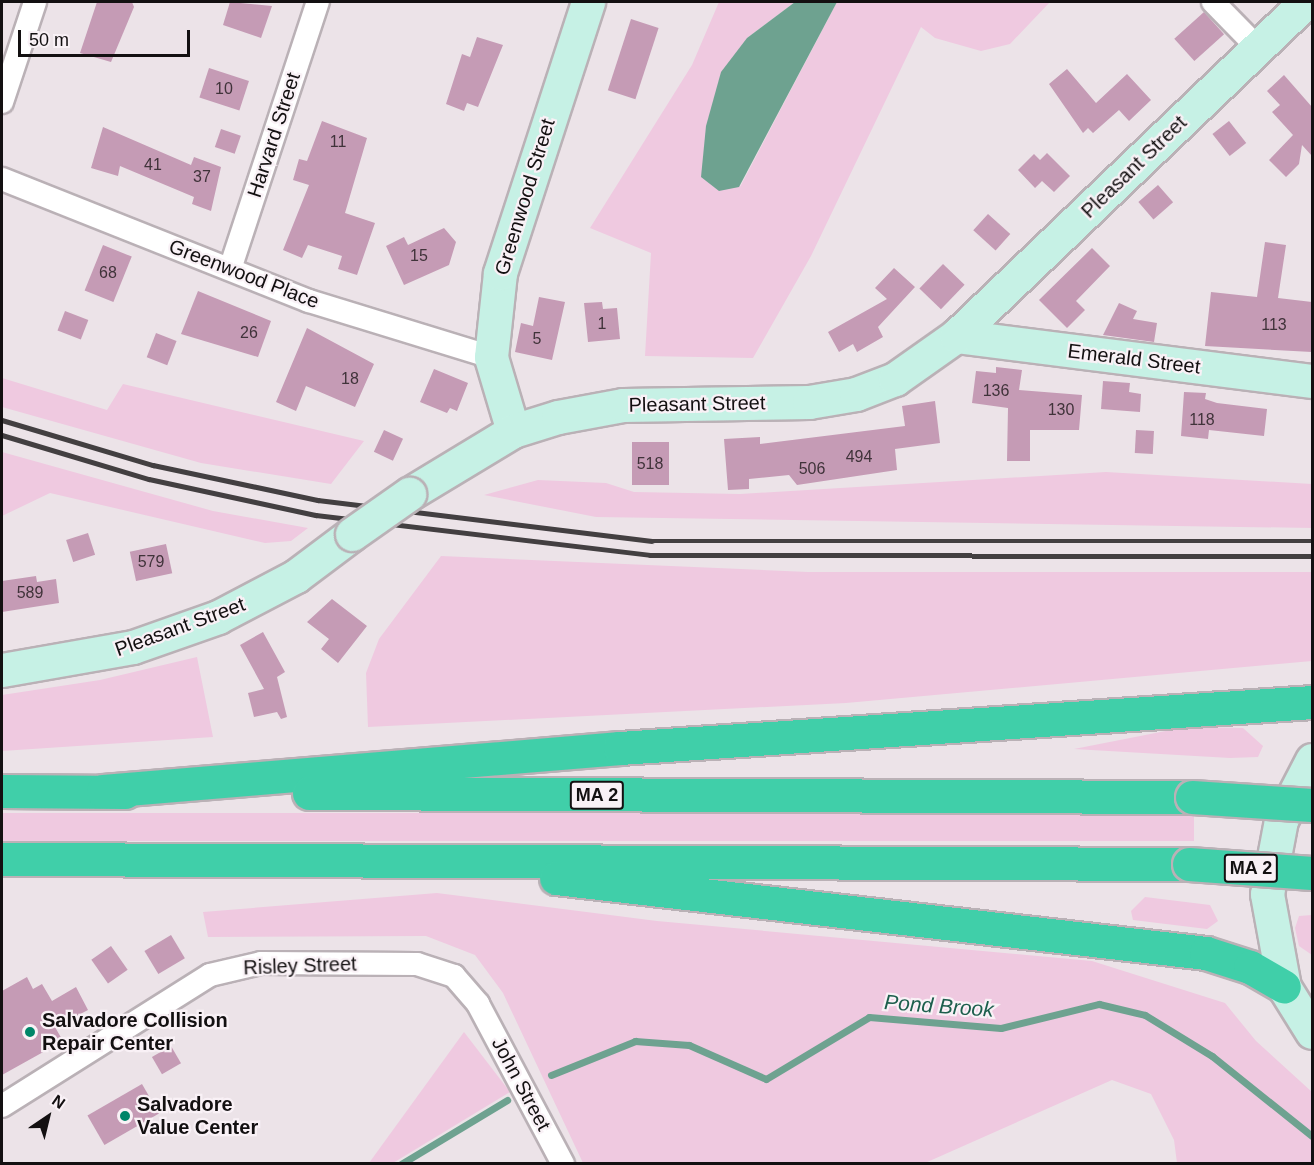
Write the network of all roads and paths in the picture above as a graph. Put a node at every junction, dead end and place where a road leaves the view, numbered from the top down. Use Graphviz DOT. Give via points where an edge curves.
graph roads {
  1 [pos="35,2"];
  2 [pos="318,2"];
  3 [pos="588,2"];
  4 [pos="1213,2"];
  5 [pos="1305,2"];
  6 [pos="1259,49"];
  7 [pos="2,102"];
  8 [pos="2,179"];
  9 [pos="230,269"];
  10 [pos="956,336"];
  11 [pos="491,357"];
  12 [pos="1312,381"];
  13 [pos="513,431"];
  14 [pos="2,670"];
  15 [pos="1312,702"];
  16 [pos="1312,760"];
  17 [pos="2,790"];
  18 [pos="103,791"];
  19 [pos="1312,805"];
  20 [pos="2,859"];
  21 [pos="424,860"];
  22 [pos="1312,873"];
  23 [pos="1284,987"];
  24 [pos="478,1004"];
  25 [pos="1312,1032"];
  26 [pos="2,1106"];
  27 [pos="563,1164"];
  1 -- 7 [label="street"];
  2 -- 9 [label="street, Harvard Street"];
  3 -- 11 [label="street, Greenwood Street" via="509,236"];
  4 -- 6 [label="street"];
  5 -- 6 [label="street, Pleasant Street"];
  6 -- 10 [label="street, Pleasant Street"];
  8 -- 9 [label="street, Greenwood Place"];
  9 -- 11 [label="street, Greenwood Place" via="309,301"];
  10 -- 12 [label="street, Emerald Street"];
  10 -- 13 [label="street, Pleasant Street" via="895,379 838,398 623,405"];
  11 -- 13 [label="street, Greenwood Street"];
  13 -- 14 [label="street, Pleasant Street, bridge" via="409,494 296,576 218,617 133,647"];
  15 -- 18 [label="highway" via="620,748"];
  16 -- 23 [label="street" via="1281,820 1270,861 1268,922"];
  17 -- 18 [label="highway, MA 2"];
  18 -- 19 [label="highway, MA 2, bridge" via="1192,797"];
  20 -- 21 [label="highway, MA 2"];
  21 -- 22 [label="highway, MA 2, bridge" via="1189,864"];
  21 -- 23 [label="highway" via="1206,953 1250,967"];
  23 -- 25 [label="street"];
  24 -- 26 [label="street, Risley Street" via="454,976 417,964 261,963 226,970 197,982"];
  24 -- 27 [label="street, John Street"];
}
